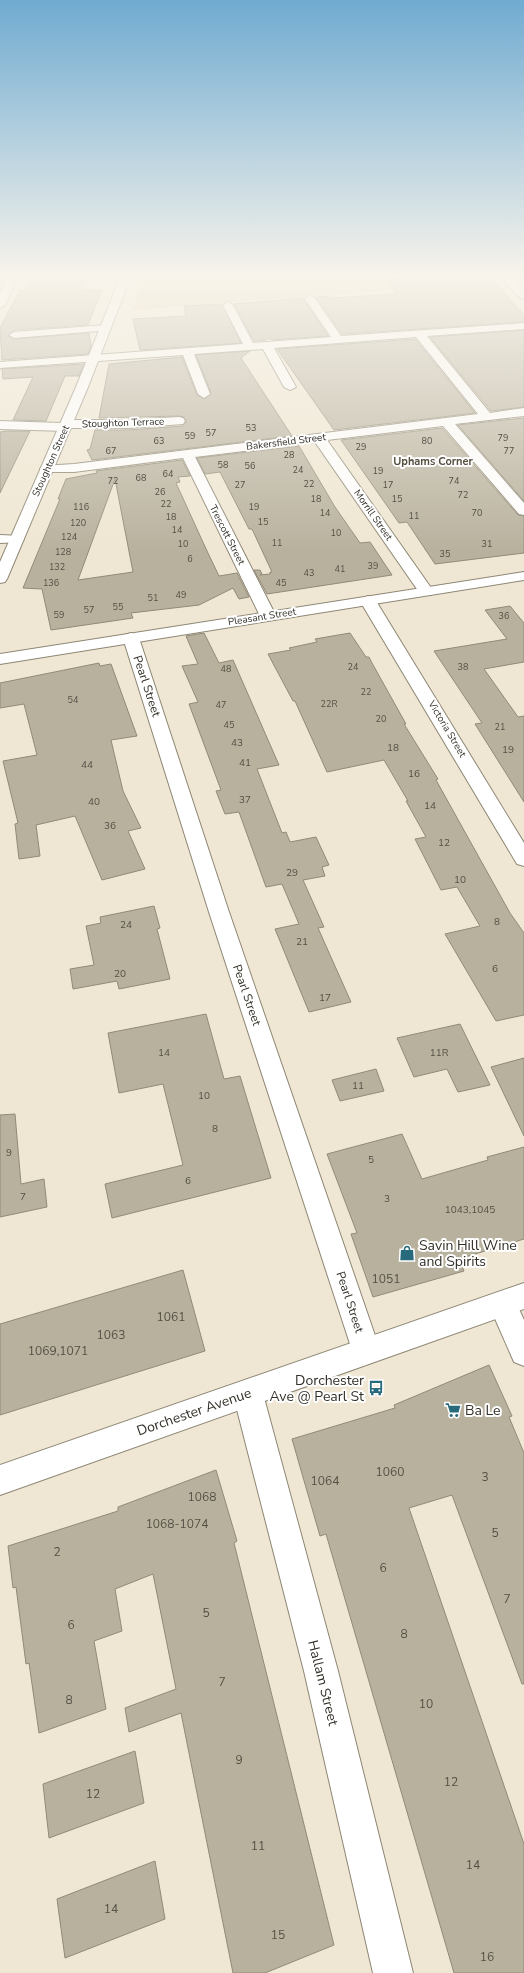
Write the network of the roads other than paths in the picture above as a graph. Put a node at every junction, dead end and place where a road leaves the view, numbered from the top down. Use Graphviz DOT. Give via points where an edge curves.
graph roads {
  1 [pos="90,368"];
  2 [pos="194,368"];
  3 [pos="279,368"];
  4 [pos="447,368"];
  5 [pos="290,387"];
  6 [pos="204,394"];
  7 [pos="524,412"];
  8 [pos="487,417"];
  9 [pos="179,421"];
  10 [pos="446,422"];
  11 [pos="0,425"];
  12 [pos="66,426"];
  13 [pos="319,438"];
  14 [pos="187,454"];
  15 [pos="47,469"];
  16 [pos="524,511"];
  17 [pos="0,539"];
  18 [pos="17,539"];
  19 [pos="524,576"];
  20 [pos="0,578"];
  21 [pos="426,592"];
  22 [pos="368,601"];
  23 [pos="268,616"];
  24 [pos="131,638"];
  25 [pos="0,659"];
  26 [pos="524,859"];
  27 [pos="513,1301"];
  28 [pos="366,1350"];
  29 [pos="524,1352"];
  30 [pos="248,1394"];
  31 [pos="0,1480"];
  32 [pos="393,1973"];
  1 -- 12 [label="street, Stoughton Street"];
  2 -- 6 [label="street"];
  3 -- 5 [label="street"];
  4 -- 8 [label="street"];
  7 -- 8 [label="street, Bakersfield Street"];
  8 -- 10 [label="street, Bakersfield Street"];
  9 -- 12 [label="street, Stoughton Terrace"];
  10 -- 13 [label="street, Bakersfield Street"];
  10 -- 16 [label="street"];
  11 -- 12 [label="street, Stoughton Terrace"];
  12 -- 15 [label="street, Stoughton Street"];
  13 -- 14 [label="street, Bakersfield Street"];
  13 -- 21 [label="street, Morrill Street"];
  14 -- 15 [label="street, Bakersfield Street"];
  14 -- 23 [label="street, Trescott Street"];
  15 -- 18 [label="street, Stoughton Street"];
  17 -- 18 [label="street"];
  18 -- 20 [label="street, Stoughton Street"];
  19 -- 21 [label="street, Pleasant Street"];
  21 -- 22 [label="street, Pleasant Street"];
  22 -- 23 [label="street, Pleasant Street"];
  22 -- 26 [label="street, Victoria Street"];
  23 -- 24 [label="street, Pleasant Street"];
  24 -- 25 [label="street, Pleasant Street"];
  24 -- 28 [label="street, Pearl Street" via="219,912"];
  27 -- 28 [label="street, Dorchester Avenue"];
  27 -- 29 [label="street"];
  28 -- 30 [label="street, Dorchester Avenue"];
  30 -- 31 [label="street, Dorchester Avenue"];
  30 -- 32 [label="street, Hallam Street" via="321,1671"];
}
